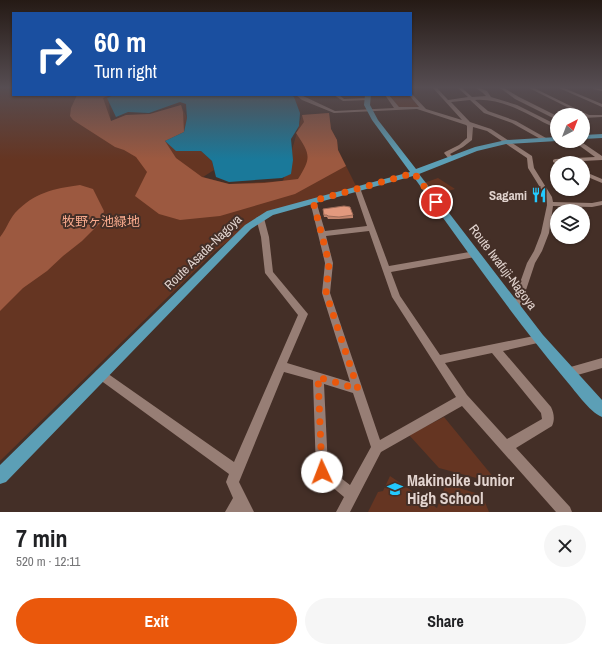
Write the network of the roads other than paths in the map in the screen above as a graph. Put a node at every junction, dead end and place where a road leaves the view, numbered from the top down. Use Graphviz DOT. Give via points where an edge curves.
graph roads {
  1 [pos="369,112"];
  2 [pos="430,112"];
  3 [pos="458,112"];
  4 [pos="486,112"];
  5 [pos="527,112"];
  6 [pos="602,116"];
  7 [pos="590,117"];
  8 [pos="550,118"];
  9 [pos="538,119"];
  10 [pos="468,124"];
  11 [pos="550,125"];
  12 [pos="602,136"];
  13 [pos="590,137"];
  14 [pos="544,139"];
  15 [pos="550,139"];
  16 [pos="506,142"];
  17 [pos="586,148"];
  18 [pos="451,158"];
  19 [pos="601,158"];
  20 [pos="590,159"];
  21 [pos="414,173"];
  22 [pos="590,176"];
  23 [pos="602,181"];
  24 [pos="357,188"];
  25 [pos="313,201"];
  26 [pos="602,203"];
  27 [pos="550,204"];
  28 [pos="590,205"];
  29 [pos="260,218"];
  30 [pos="370,228"];
  31 [pos="321,234"];
  32 [pos="475,254"];
  33 [pos="386,270"];
  34 [pos="516,308"];
  35 [pos="539,339"];
  36 [pos="494,348"];
  37 [pos="439,360"];
  38 [pos="602,363"];
  39 [pos="281,366"];
  40 [pos="567,372"];
  41 [pos="100,374"];
  42 [pos="318,377"];
  43 [pos="358,389"];
  44 [pos="463,399"];
  45 [pos="601,408"];
  46 [pos="506,447"];
  47 [pos="376,448"];
  48 [pos="237,472"];
  49 [pos="0,476"];
  50 [pos="352,495"];
  51 [pos="240,499"];
  52 [pos="232,512"];
  53 [pos="247,512"];
  54 [pos="343,512"];
  55 [pos="565,512"];
  1 -- 21 [label="main road, Route Iwafuji-Nagoya"];
  2 -- 10 [label="street"];
  3 -- 10 [label="street"];
  4 -- 14 [label="street" via="514,122"];
  5 -- 9 [label="street"];
  6 -- 7 [label="street"];
  8 -- 9 [label="street"];
  9 -- 11 [label="street"];
  10 -- 16 [label="street" via="489,130"];
  10 -- 18 [label="street" via="470,139 447,153"];
  12 -- 13 [label="main road"];
  14 -- 15 [label="main road, Route Asada-Nagoya"];
  14 -- 16 [label="main road, Route Asada-Nagoya"];
  16 -- 18 [label="main road, Route Asada-Nagoya"];
  16 -- 27 [label="street" via="530,157 531,168 549,197"];
  17 -- 19 [label="street"];
  18 -- 21 [label="main road, Route Asada-Nagoya"];
  19 -- 20 [label="street"];
  21 -- 24 [label="main road, Route Asada-Nagoya"];
  21 -- 32 [label="main road, Route Iwafuji-Nagoya"];
  22 -- 23 [label="street"];
  24 -- 25 [label="main road, Route Asada-Nagoya"];
  24 -- 30 [label="street"];
  25 -- 29 [label="main road, Route Asada-Nagoya"];
  25 -- 31 [label="street"];
  26 -- 28 [label="street"];
  27 -- 34 [label="street" via="544,233"];
  29 -- 39 [label="street" via="269,273 302,314"];
  29 -- 41 [label="main road, Route Asada-Nagoya"];
  30 -- 31 [label="street"];
  30 -- 33 [label="street"];
  31 -- 43 [label="street" via="329,263 326,293"];
  32 -- 33 [label="street"];
  32 -- 34 [label="main road, Route Iwafuji-Nagoya"];
  33 -- 37 [label="street" via="396,297"];
  34 -- 35 [label="main road, Route Iwafuji-Nagoya"];
  35 -- 36 [label="street"];
  35 -- 40 [label="main road, Route Iwafuji-Nagoya"];
  36 -- 37 [label="street"];
  36 -- 46 [label="street" via="547,411 548,422"];
  37 -- 44 [label="street"];
  38 -- 40 [label="street"];
  39 -- 42 [label="street"];
  39 -- 48 [label="street"];
  40 -- 45 [label="main road, Route Iwafuji-Nagoya"];
  41 -- 48 [label="street"];
  41 -- 49 [label="main road, Route Asada-Nagoya"];
  42 -- 43 [label="street"];
  42 -- 50 [label="street" via="322,472"];
  43 -- 47 [label="street"];
  44 -- 46 [label="street"];
  44 -- 47 [label="street"];
  46 -- 55 [label="street"];
  47 -- 50 [label="street"];
  48 -- 51 [label="street" via="232,482"];
  50 -- 54 [label="street"];
  51 -- 52 [label="street"];
  51 -- 53 [label="street"];
}
